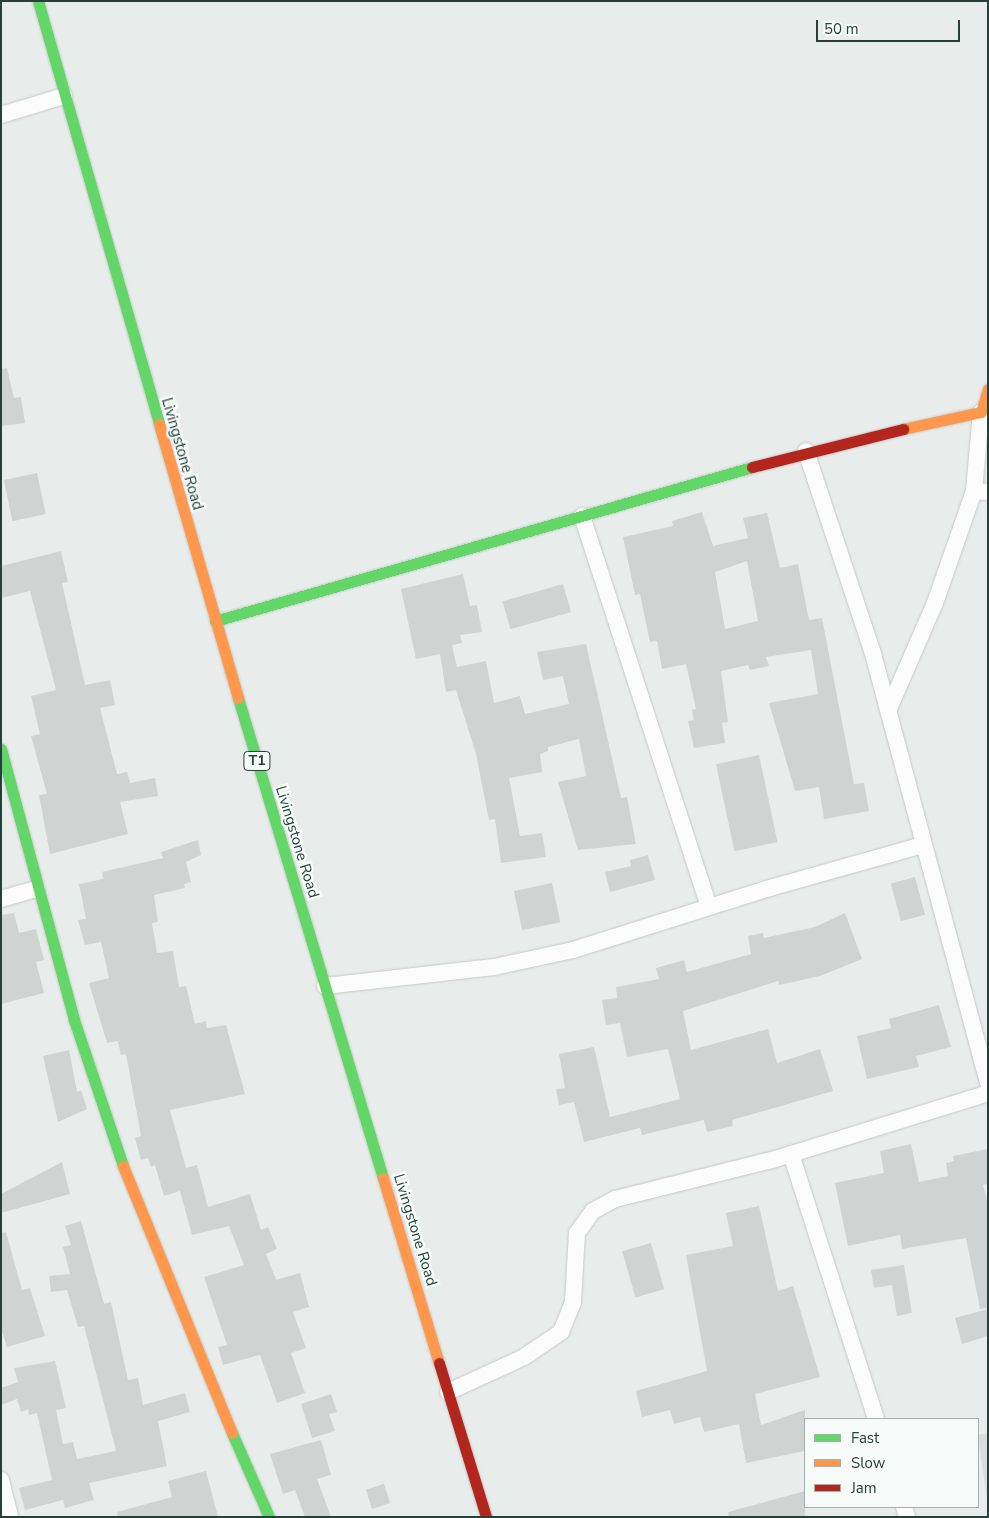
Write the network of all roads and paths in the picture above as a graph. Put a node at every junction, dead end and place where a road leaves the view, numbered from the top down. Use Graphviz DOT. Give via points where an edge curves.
graph roads {
  1 [pos="38,1"];
  2 [pos="64,96"];
  3 [pos="1,115"];
  4 [pos="988,389"];
  5 [pos="981,412"];
  6 [pos="806,451"];
  7 [pos="981,492"];
  8 [pos="582,516"];
  9 [pos="214,621"];
  10 [pos="888,711"];
  11 [pos="1,749"];
  12 [pos="923,845"];
  13 [pos="37,889"];
  14 [pos="1,899"];
  15 [pos="709,908"];
  16 [pos="325,986"];
  17 [pos="988,1082"];
  18 [pos="988,1092"];
  19 [pos="791,1154"];
  20 [pos="448,1392"];
  21 [pos="876,1418"];
  22 [pos="1,1480"];
  23 [pos="10,1517"];
  24 [pos="269,1517"];
  25 [pos="486,1517"];
  1 -- 2 [label="main road, Livingstone Road / T1"];
  2 -- 3 [label="street"];
  2 -- 9 [label="main road, Livingstone Road / T1"];
  4 -- 5 [label="main road"];
  5 -- 6 [label="main road"];
  5 -- 7 [label="street"];
  6 -- 8 [label="main road"];
  6 -- 10 [label="street" via="872,650"];
  7 -- 10 [label="street"];
  8 -- 9 [label="main road"];
  8 -- 15 [label="street"];
  9 -- 16 [label="main road, Livingstone Road / T1"];
  10 -- 12 [label="street"];
  11 -- 13 [label="main road"];
  12 -- 15 [label="street"];
  12 -- 17 [label="street"];
  13 -- 14 [label="street"];
  13 -- 24 [label="main road" via="74,1020 122,1164 192,1342"];
  15 -- 16 [label="street" via="572,950 494,966"];
  16 -- 20 [label="main road, Livingstone Road / T1"];
  18 -- 19 [label="street"];
  19 -- 20 [label="street" via="615,1199 593,1211 577,1233 573,1302 561,1332 524,1357"];
  19 -- 21 [label="street"];
  20 -- 25 [label="main road, Livingstone Road / T1"];
  22 -- 23 [label="street"];
}
